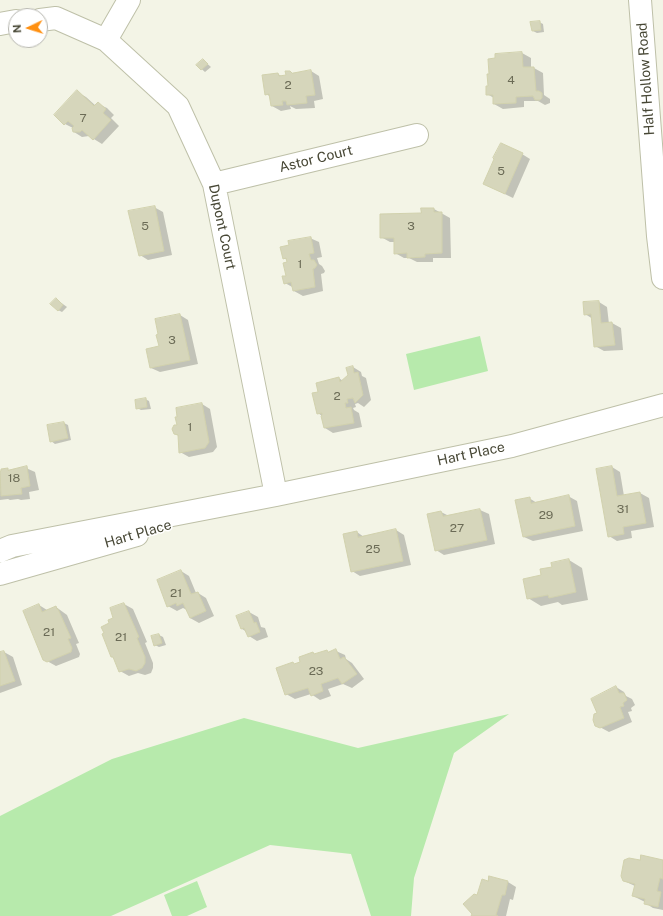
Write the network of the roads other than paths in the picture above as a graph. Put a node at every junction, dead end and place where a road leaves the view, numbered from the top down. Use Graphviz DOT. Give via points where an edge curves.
graph roads {
  1 [pos="129,0"];
  2 [pos="640,0"];
  3 [pos="48,19"];
  4 [pos="106,40"];
  5 [pos="417,135"];
  6 [pos="214,184"];
  7 [pos="663,278"];
  8 [pos="663,405"];
  9 [pos="276,494"];
  10 [pos="0,551"];
  11 [pos="0,574"];
  1 -- 4 [label="street"];
  2 -- 7 [label="street, Half Hollow Road"];
  3 -- 4 [label="street, Dupont Court" via="56,18"];
  4 -- 6 [label="street, Dupont Court" via="178,106"];
  5 -- 6 [label="street, Astor Court"];
  6 -- 9 [label="street, Dupont Court"];
  8 -- 9 [label="street, Hart Place" via="512,446"];
  9 -- 10 [label="street, Hart Place" via="12,546"];
  9 -- 11 [label="street, Hart Place"];
}
